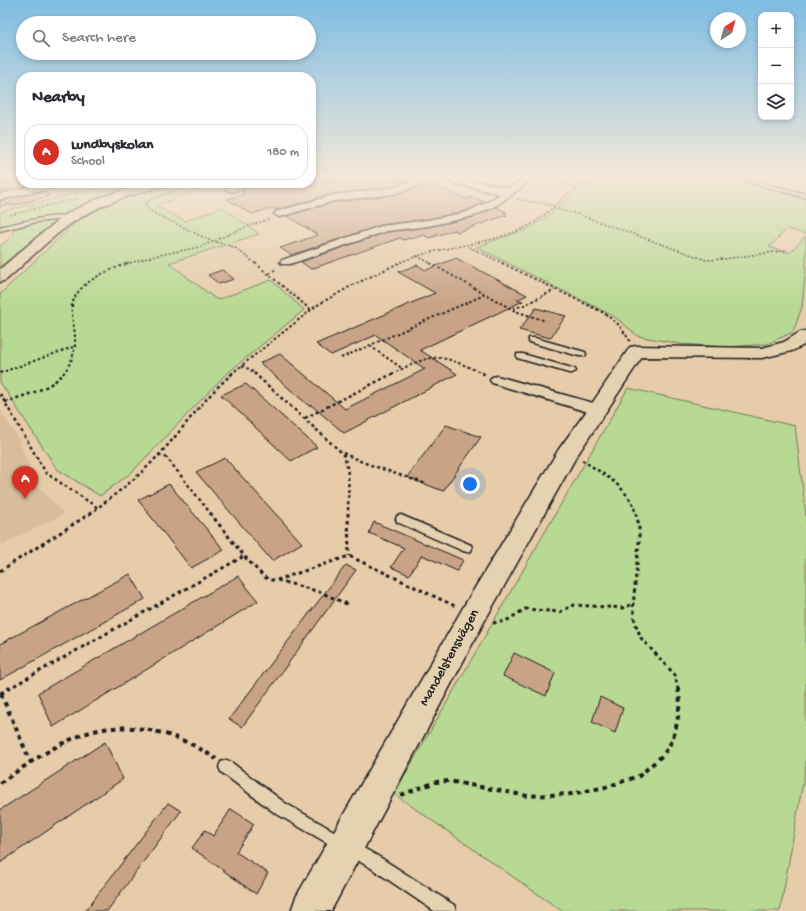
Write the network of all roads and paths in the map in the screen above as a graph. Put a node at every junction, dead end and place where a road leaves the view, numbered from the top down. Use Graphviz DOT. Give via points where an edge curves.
graph roads {
  1 [pos="41,220"];
  2 [pos="69,220"];
  3 [pos="168,220"];
  4 [pos="266,220"];
  5 [pos="444,220"];
  6 [pos="540,220"];
  7 [pos="592,220"];
  8 [pos="0,229"];
  9 [pos="213,241"];
  10 [pos="468,246"];
  11 [pos="788,250"];
  12 [pos="417,256"];
  13 [pos="286,262"];
  14 [pos="0,277"];
  15 [pos="556,290"];
  16 [pos="484,295"];
  17 [pos="512,308"];
  18 [pos="310,310"];
  19 [pos="546,321"];
  20 [pos="806,336"];
  21 [pos="532,340"];
  22 [pos="77,346"];
  23 [pos="370,346"];
  24 [pos="636,351"];
  25 [pos="582,354"];
  26 [pos="520,356"];
  27 [pos="341,358"];
  28 [pos="242,366"];
  29 [pos="403,369"];
  30 [pos="572,371"];
  31 [pos="0,373"];
  32 [pos="497,380"];
  33 [pos="0,394"];
  34 [pos="5,402"];
  35 [pos="598,410"];
  36 [pos="305,418"];
  37 [pos="342,453"];
  38 [pos="567,454"];
  39 [pos="159,455"];
  40 [pos="426,484"];
  41 [pos="98,508"];
  42 [pos="401,519"];
  43 [pos="467,548"];
  44 [pos="244,556"];
  45 [pos="349,556"];
  46 [pos="0,570"];
  47 [pos="276,580"];
  48 [pos="634,603"];
  49 [pos="349,605"];
  50 [pos="474,614"];
  51 [pos="1,694"];
  52 [pos="31,763"];
  53 [pos="226,767"];
  54 [pos="0,783"];
  55 [pos="400,796"];
  56 [pos="345,846"];
  57 [pos="310,911"];
  58 [pos="448,911"];
  1 -- 8 [label="lane"];
  2 -- 14 [label="street"];
  3 -- 9 [label="path"];
  4 -- 9 [label="path"];
  5 -- 13 [label="street" via="385,228"];
  6 -- 10 [label="path" via="494,239"];
  7 -- 11 [label="path" via="706,260 720,261 752,254 776,254"];
  9 -- 18 [label="path" via="234,247"];
  9 -- 22 [label="path" via="120,268 88,283 72,303 71,313"];
  10 -- 12 [label="path"];
  10 -- 15 [label="path"];
  12 -- 16 [label="path"];
  12 -- 18 [label="path" via="351,286"];
  15 -- 17 [label="path"];
  15 -- 24 [label="path" via="612,319 625,331"];
  16 -- 17 [label="path"];
  16 -- 23 [label="path"];
  17 -- 19 [label="path" via="521,314"];
  18 -- 28 [label="path"];
  20 -- 24 [label="street" via="782,349 762,353"];
  21 -- 25 [label="lane"];
  22 -- 31 [label="path"];
  22 -- 34 [label="path" via="75,357 58,378 33,392"];
  23 -- 27 [label="path"];
  23 -- 29 [label="path"];
  24 -- 35 [label="street, Mandelstensvägen"];
  26 -- 30 [label="lane"];
  28 -- 36 [label="path" via="249,369"];
  28 -- 39 [label="path" via="216,387"];
  29 -- 32 [label="path" via="421,361 444,358"];
  29 -- 36 [label="path"];
  32 -- 35 [label="street"];
  33 -- 34 [label="path"];
  34 -- 41 [label="path" via="46,473"];
  35 -- 38 [label="street, Mandelstensvägen"];
  36 -- 37 [label="path"];
  37 -- 40 [label="path"];
  37 -- 45 [label="path" via="347,468"];
  38 -- 48 [label="path" via="586,462 615,482 627,495 635,510 640,541"];
  38 -- 50 [label="street, Mandelstensvägen"];
  39 -- 41 [label="path"];
  39 -- 44 [label="path" via="167,458"];
  41 -- 46 [label="path"];
  42 -- 43 [label="lane"];
  44 -- 47 [label="path" via="262,575 269,580"];
  44 -- 51 [label="path"];
  45 -- 47 [label="path"];
  45 -- 50 [label="path"];
  47 -- 49 [label="path" via="320,592"];
  48 -- 50 [label="path" via="624,608 574,605 560,612 525,609 506,621 492,623"];
  48 -- 55 [label="path" via="635,622 641,638 675,675 680,702 672,741 664,754 639,776 606,787 571,794 528,796 449,781 436,782"];
  50 -- 56 [label="street, Mandelstensvägen"];
  51 -- 52 [label="path"];
  52 -- 53 [label="path" via="81,735 117,728 170,734 190,741"];
  52 -- 54 [label="path"];
  53 -- 56 [label="lane" via="280,808"];
  56 -- 57 [label="street, Mandelstensvägen"];
  56 -- 58 [label="lane" via="376,863"];
}
